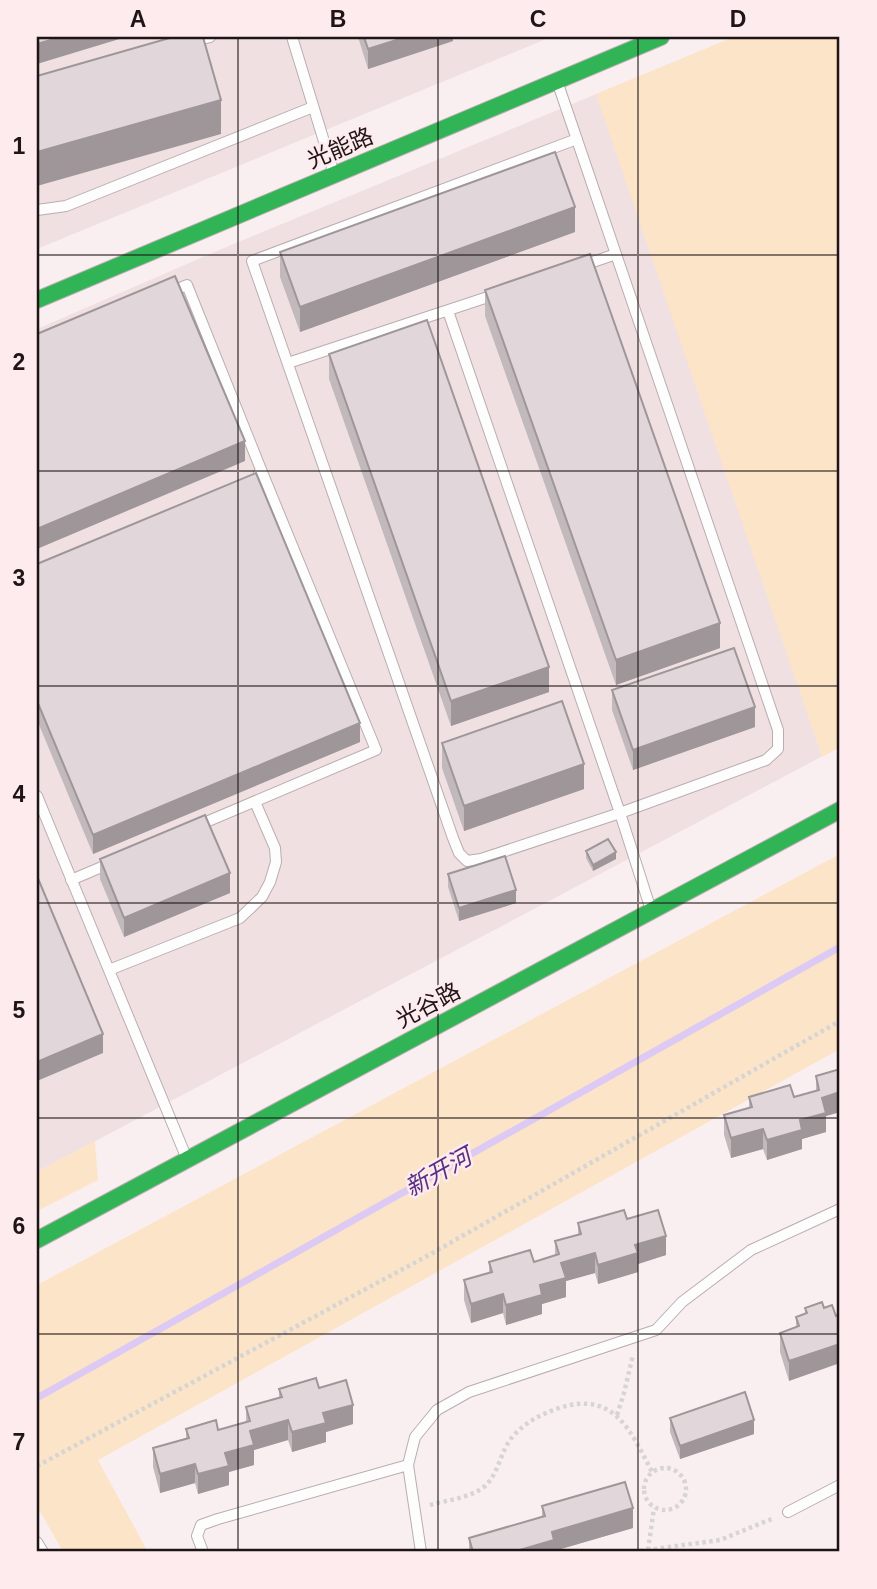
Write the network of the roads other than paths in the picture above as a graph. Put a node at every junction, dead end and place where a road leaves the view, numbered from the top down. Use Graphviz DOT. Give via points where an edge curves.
graph roads {
  1 [pos="210,37"];
  2 [pos="292,37"];
  3 [pos="661,37"];
  4 [pos="184,45"];
  5 [pos="557,80"];
  6 [pos="313,107"];
  7 [pos="577,139"];
  8 [pos="334,175"];
  9 [pos="37,210"];
  10 [pos="616,254"];
  11 [pos="565,272"];
  12 [pos="513,289"];
  13 [pos="162,295"];
  14 [pos="37,300"];
  15 [pos="448,310"];
  16 [pos="288,363"];
  17 [pos="262,472"];
  18 [pos="250,477"];
  19 [pos="37,796"];
  20 [pos="255,802"];
  21 [pos="840,810"];
  22 [pos="620,813"];
  23 [pos="194,828"];
  24 [pos="120,859"];
  25 [pos="71,880"];
  26 [pos="651,911"];
  27 [pos="109,970"];
  28 [pos="188,1160"];
  29 [pos="840,1209"];
  30 [pos="37,1240"];
  31 [pos="408,1465"];
  32 [pos="840,1485"];
  33 [pos="788,1512"];
  34 [pos="37,1542"];
  35 [pos="43,1552"];
  36 [pos="202,1552"];
  37 [pos="421,1552"];
  1 -- 4 [label="lane"];
  2 -- 6 [label="lane"];
  3 -- 5 [label="street, 光能路"];
  5 -- 7 [label="lane"];
  5 -- 8 [label="street, 光能路"];
  6 -- 8 [label="lane"];
  6 -- 9 [label="lane" via="66,206"];
  7 -- 10 [label="lane"];
  7 -- 16 [label="lane" via="253,261"];
  8 -- 14 [label="street, 光能路"];
  10 -- 11 [label="lane"];
  10 -- 22 [label="lane" via="778,730 778,749 766,760"];
  12 -- 15 [label="lane"];
  13 -- 17 [label="lane" via="187,285"];
  15 -- 16 [label="lane"];
  15 -- 22 [label="lane"];
  16 -- 22 [label="lane" via="459,853 467,861 481,859"];
  17 -- 18 [label="lane"];
  17 -- 20 [label="lane" via="376,750"];
  19 -- 25 [label="lane"];
  20 -- 23 [label="lane"];
  20 -- 27 [label="lane" via="275,848 276,862 262,897 240,918"];
  21 -- 26 [label="street, 光谷路"];
  22 -- 26 [label="lane"];
  24 -- 25 [label="lane"];
  25 -- 27 [label="lane"];
  26 -- 28 [label="street, 光谷路"];
  27 -- 28 [label="lane"];
  28 -- 30 [label="street, 光谷路"];
  29 -- 31 [label="lane" via="751,1250 682,1302 656,1329 469,1392 437,1409 415,1437"];
  31 -- 36 [label="lane" via="201,1525 197,1535"];
  31 -- 37 [label="lane"];
  32 -- 33 [label="lane"];
  34 -- 35 [label="lane"];
}
